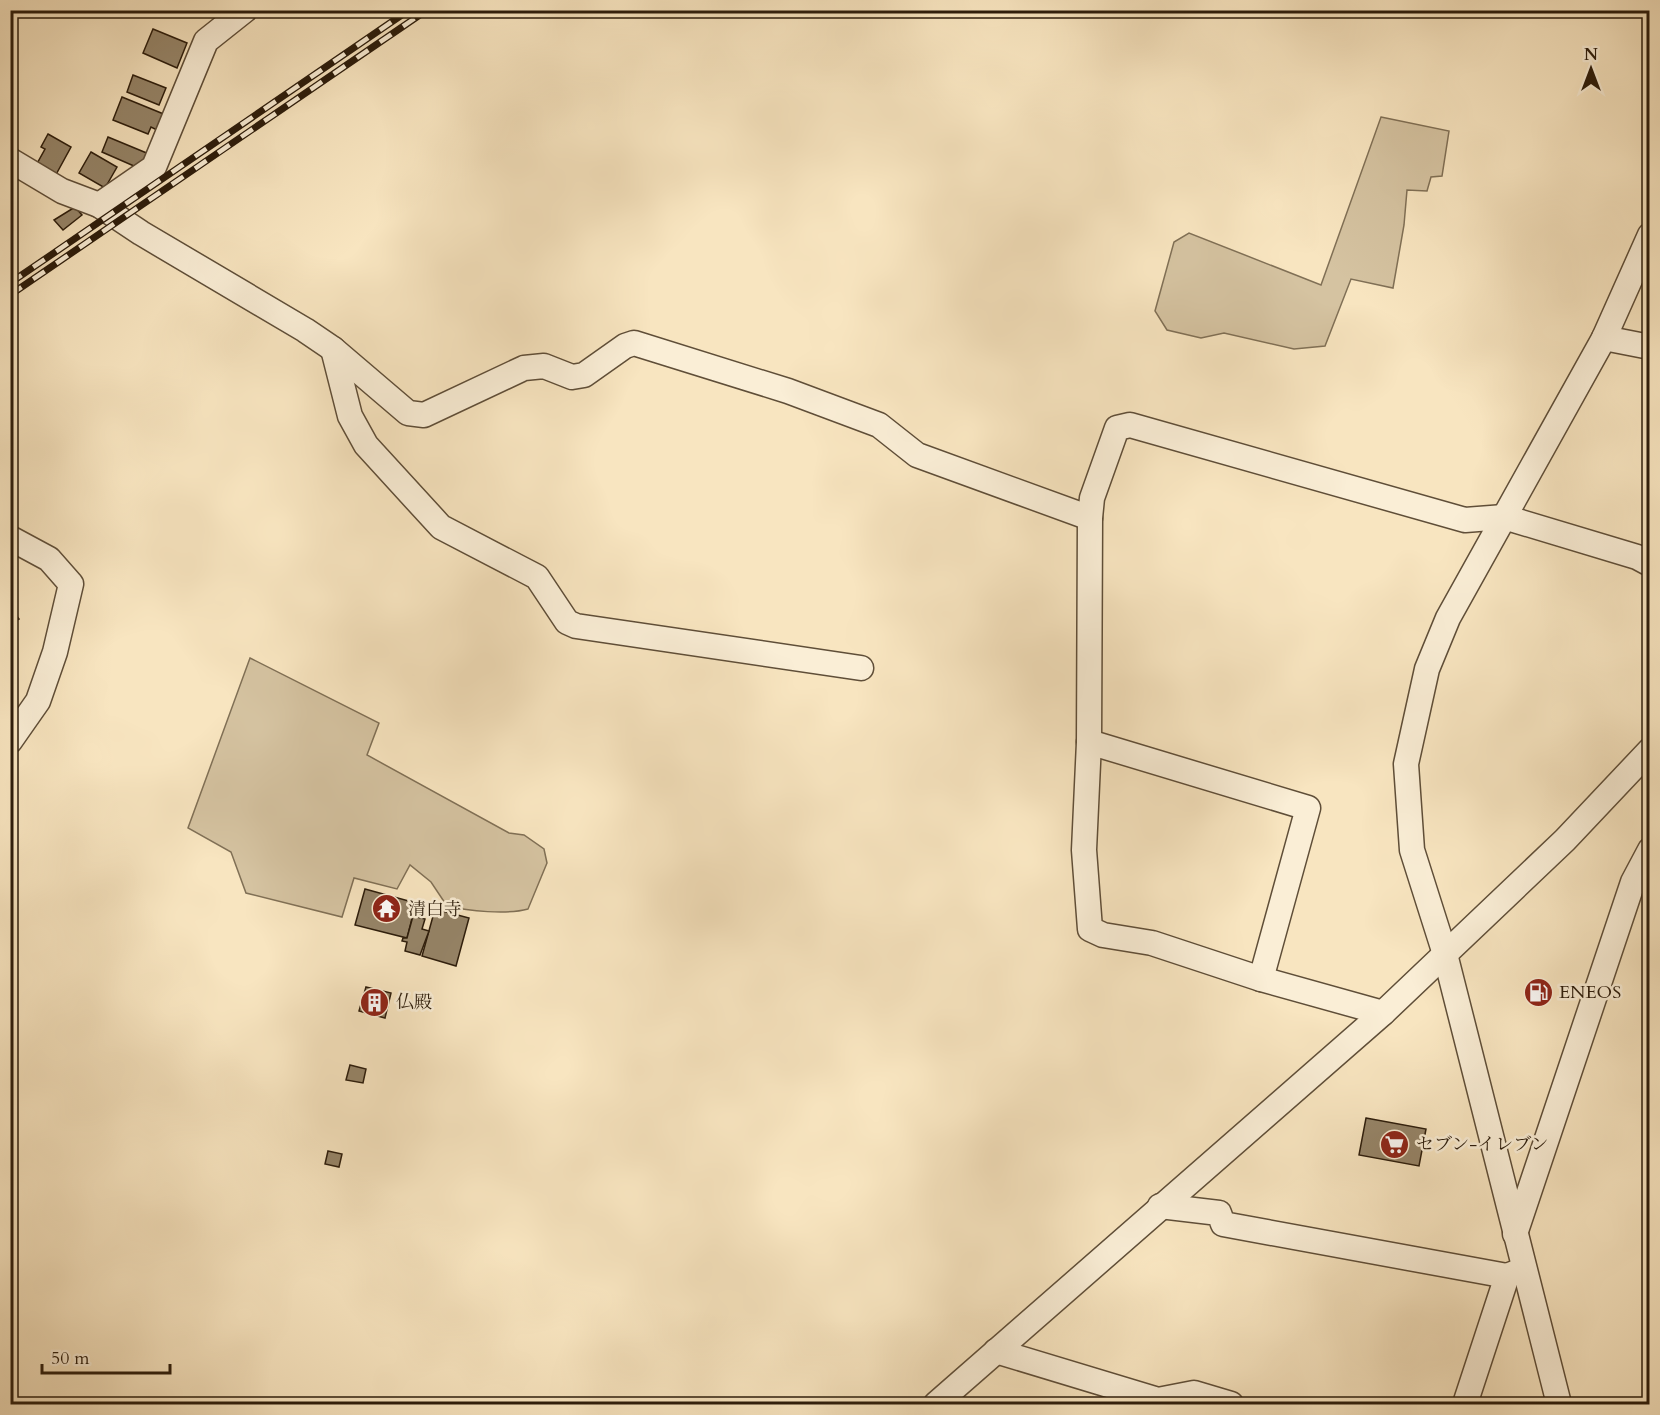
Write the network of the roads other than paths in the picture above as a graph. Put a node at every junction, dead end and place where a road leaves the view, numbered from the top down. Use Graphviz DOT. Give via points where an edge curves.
graph roads {
  1 [pos="245,10"];
  2 [pos="10,160"];
  3 [pos="99,205"];
  4 [pos="1650,236"];
  5 [pos="1604,338"];
  6 [pos="1650,346"];
  7 [pos="333,349"];
  8 [pos="1504,517"];
  9 [pos="1090,518"];
  10 [pos="10,538"];
  11 [pos="1650,564"];
  12 [pos="861,668"];
  13 [pos="10,741"];
  14 [pos="1089,742"];
  15 [pos="1650,750"];
  16 [pos="1650,850"];
  17 [pos="1445,954"];
  18 [pos="1261,979"];
  19 [pos="1383,1013"];
  20 [pos="1160,1206"];
  21 [pos="1515,1234"];
  22 [pos="1516,1273"];
  23 [pos="996,1351"];
  24 [pos="936,1404"];
  25 [pos="1231,1404"];
  26 [pos="1465,1404"];
  27 [pos="1559,1404"];
  1 -- 3 [label="street" via="206,41 154,167"];
  2 -- 3 [label="street" via="62,191"];
  3 -- 7 [label="street"];
  4 -- 5 [label="street"];
  5 -- 6 [label="street"];
  5 -- 8 [label="street"];
  7 -- 9 [label="street" via="408,413 424,415 525,368 544,366 572,377 584,375 634,342 788,391 879,425 917,455"];
  7 -- 12 [label="street" via="350,416 366,445 441,527 537,577 567,622"];
  8 -- 9 [label="street" via="1466,520 1130,425 1117,428 1092,498"];
  8 -- 11 [label="street"];
  8 -- 17 [label="street" via="1448,618 1427,669 1406,764 1412,850"];
  9 -- 14 [label="street"];
  10 -- 13 [label="street" via="49,559 71,584 55,652 38,701"];
  14 -- 18 [label="street" via="1084,850 1090,929 1152,943"];
  14 -- 18 [label="street" via="1308,808"];
  15 -- 17 [label="street" via="1565,840"];
  16 -- 21 [label="street" via="1633,882"];
  17 -- 19 [label="street"];
  17 -- 21 [label="street"];
  18 -- 19 [label="street"];
  19 -- 20 [label="street"];
  20 -- 22 [label="street" via="1219,1213 1223,1224"];
  20 -- 23 [label="street"];
  21 -- 22 [label="street"];
  22 -- 26 [label="street"];
  22 -- 27 [label="street"];
  23 -- 24 [label="street"];
  23 -- 25 [label="street" via="1158,1400 1194,1393"];
}
